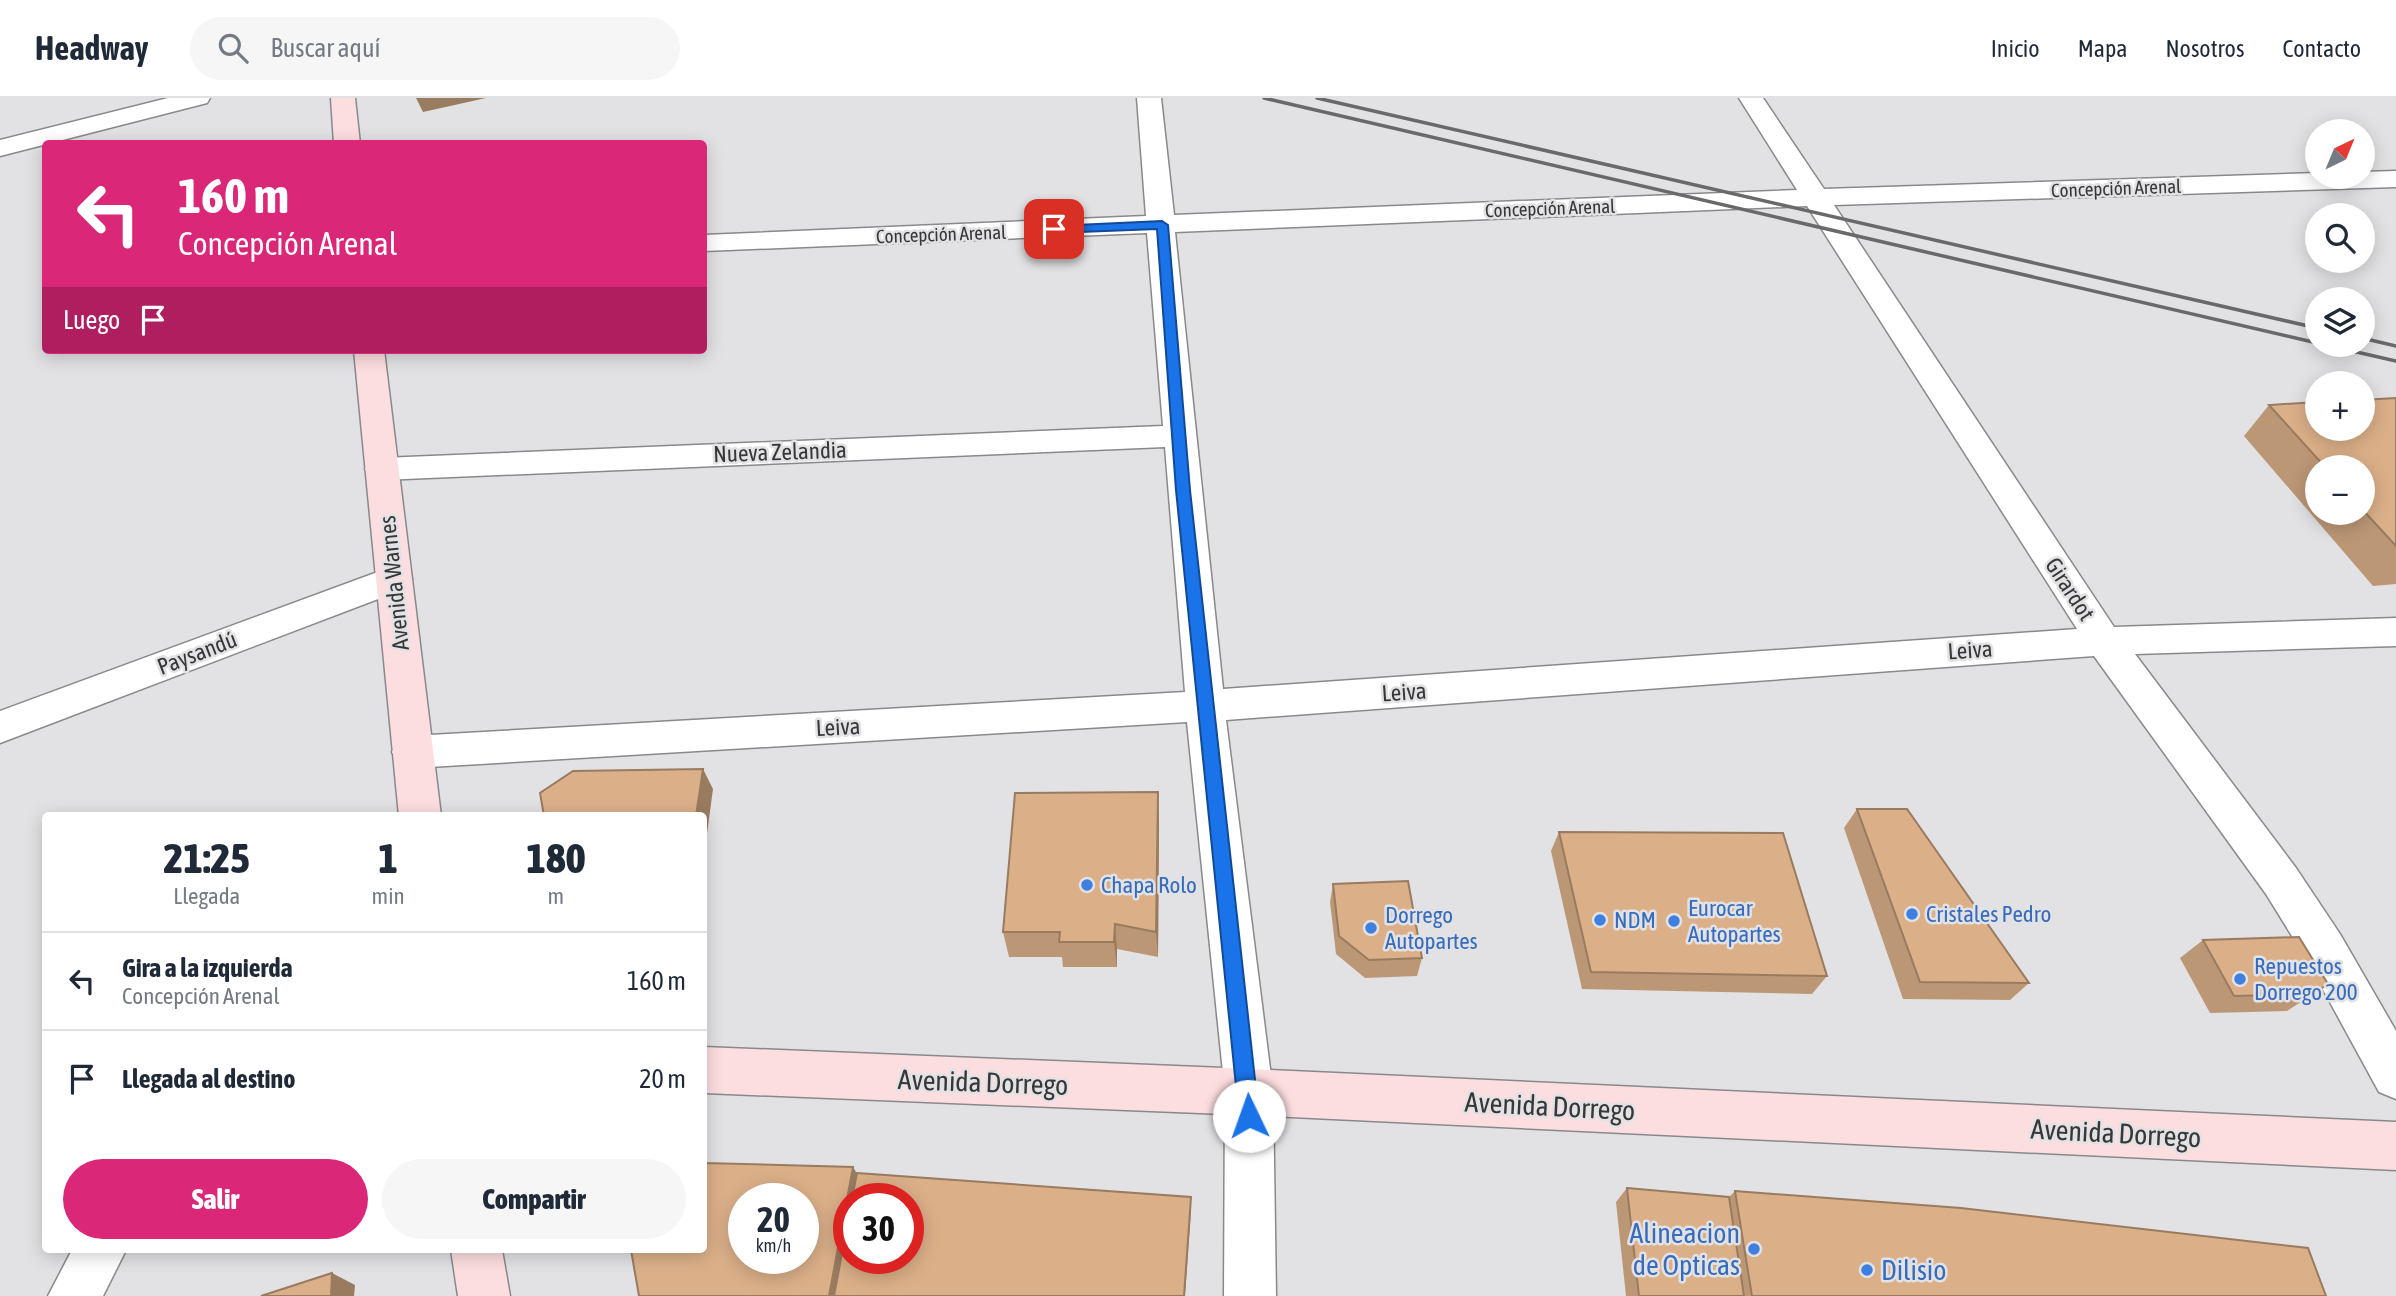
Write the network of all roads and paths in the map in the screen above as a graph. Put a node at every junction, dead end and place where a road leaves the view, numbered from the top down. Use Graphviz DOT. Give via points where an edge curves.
graph roads {
  1 [pos="198,98"];
  2 [pos="343,98"];
  3 [pos="1149,98"];
  4 [pos="1751,98"];
  5 [pos="347,140"];
  6 [pos="0,148"];
  7 [pos="2396,179"];
  8 [pos="1816,197"];
  9 [pos="1162,225"];
  10 [pos="707,243"];
  11 [pos="369,354"];
  12 [pos="1178,436"];
  13 [pos="382,469"];
  14 [pos="394,579"];
  15 [pos="2396,632"];
  16 [pos="2104,640"];
  17 [pos="1205,706"];
  18 [pos="0,727"];
  19 [pos="412,752"];
  20 [pos="420,812"];
  21 [pos="707,1070"];
  22 [pos="2396,1076"];
  23 [pos="1249,1092"];
  24 [pos="2396,1146"];
  25 [pos="99,1253"];
  26 [pos="477,1253"];
  27 [pos="75,1296"];
  28 [pos="484,1296"];
  29 [pos="1250,1296"];
  1 -- 6 [label="street"];
  2 -- 5 [label="main road"];
  3 -- 9 [label="street"];
  4 -- 8 [label="street, Girardot"];
  7 -- 8 [label="street, Concepción Arenal"];
  8 -- 9 [label="street, Concepción Arenal"];
  8 -- 16 [label="street, Girardot"];
  9 -- 10 [label="street, Concepción Arenal"];
  9 -- 12 [label="street"];
  11 -- 13 [label="main road, Avenida Warnes"];
  12 -- 13 [label="street, Nueva Zelandia"];
  12 -- 17 [label="street"];
  13 -- 14 [label="main road, Avenida Warnes"];
  14 -- 18 [label="street, Paysandú"];
  14 -- 19 [label="main road, Avenida Warnes"];
  15 -- 16 [label="street, Leiva"];
  16 -- 17 [label="street, Leiva"];
  16 -- 22 [label="street, Girardot" via="2281,881"];
  17 -- 19 [label="street, Leiva"];
  17 -- 23 [label="street"];
  19 -- 20 [label="main road, Avenida Warnes"];
  21 -- 23 [label="main road, Avenida Dorrego"];
  23 -- 24 [label="main road, Avenida Dorrego"];
  23 -- 29 [label="street"];
  25 -- 27 [label="street"];
  26 -- 28 [label="main road"];
}
